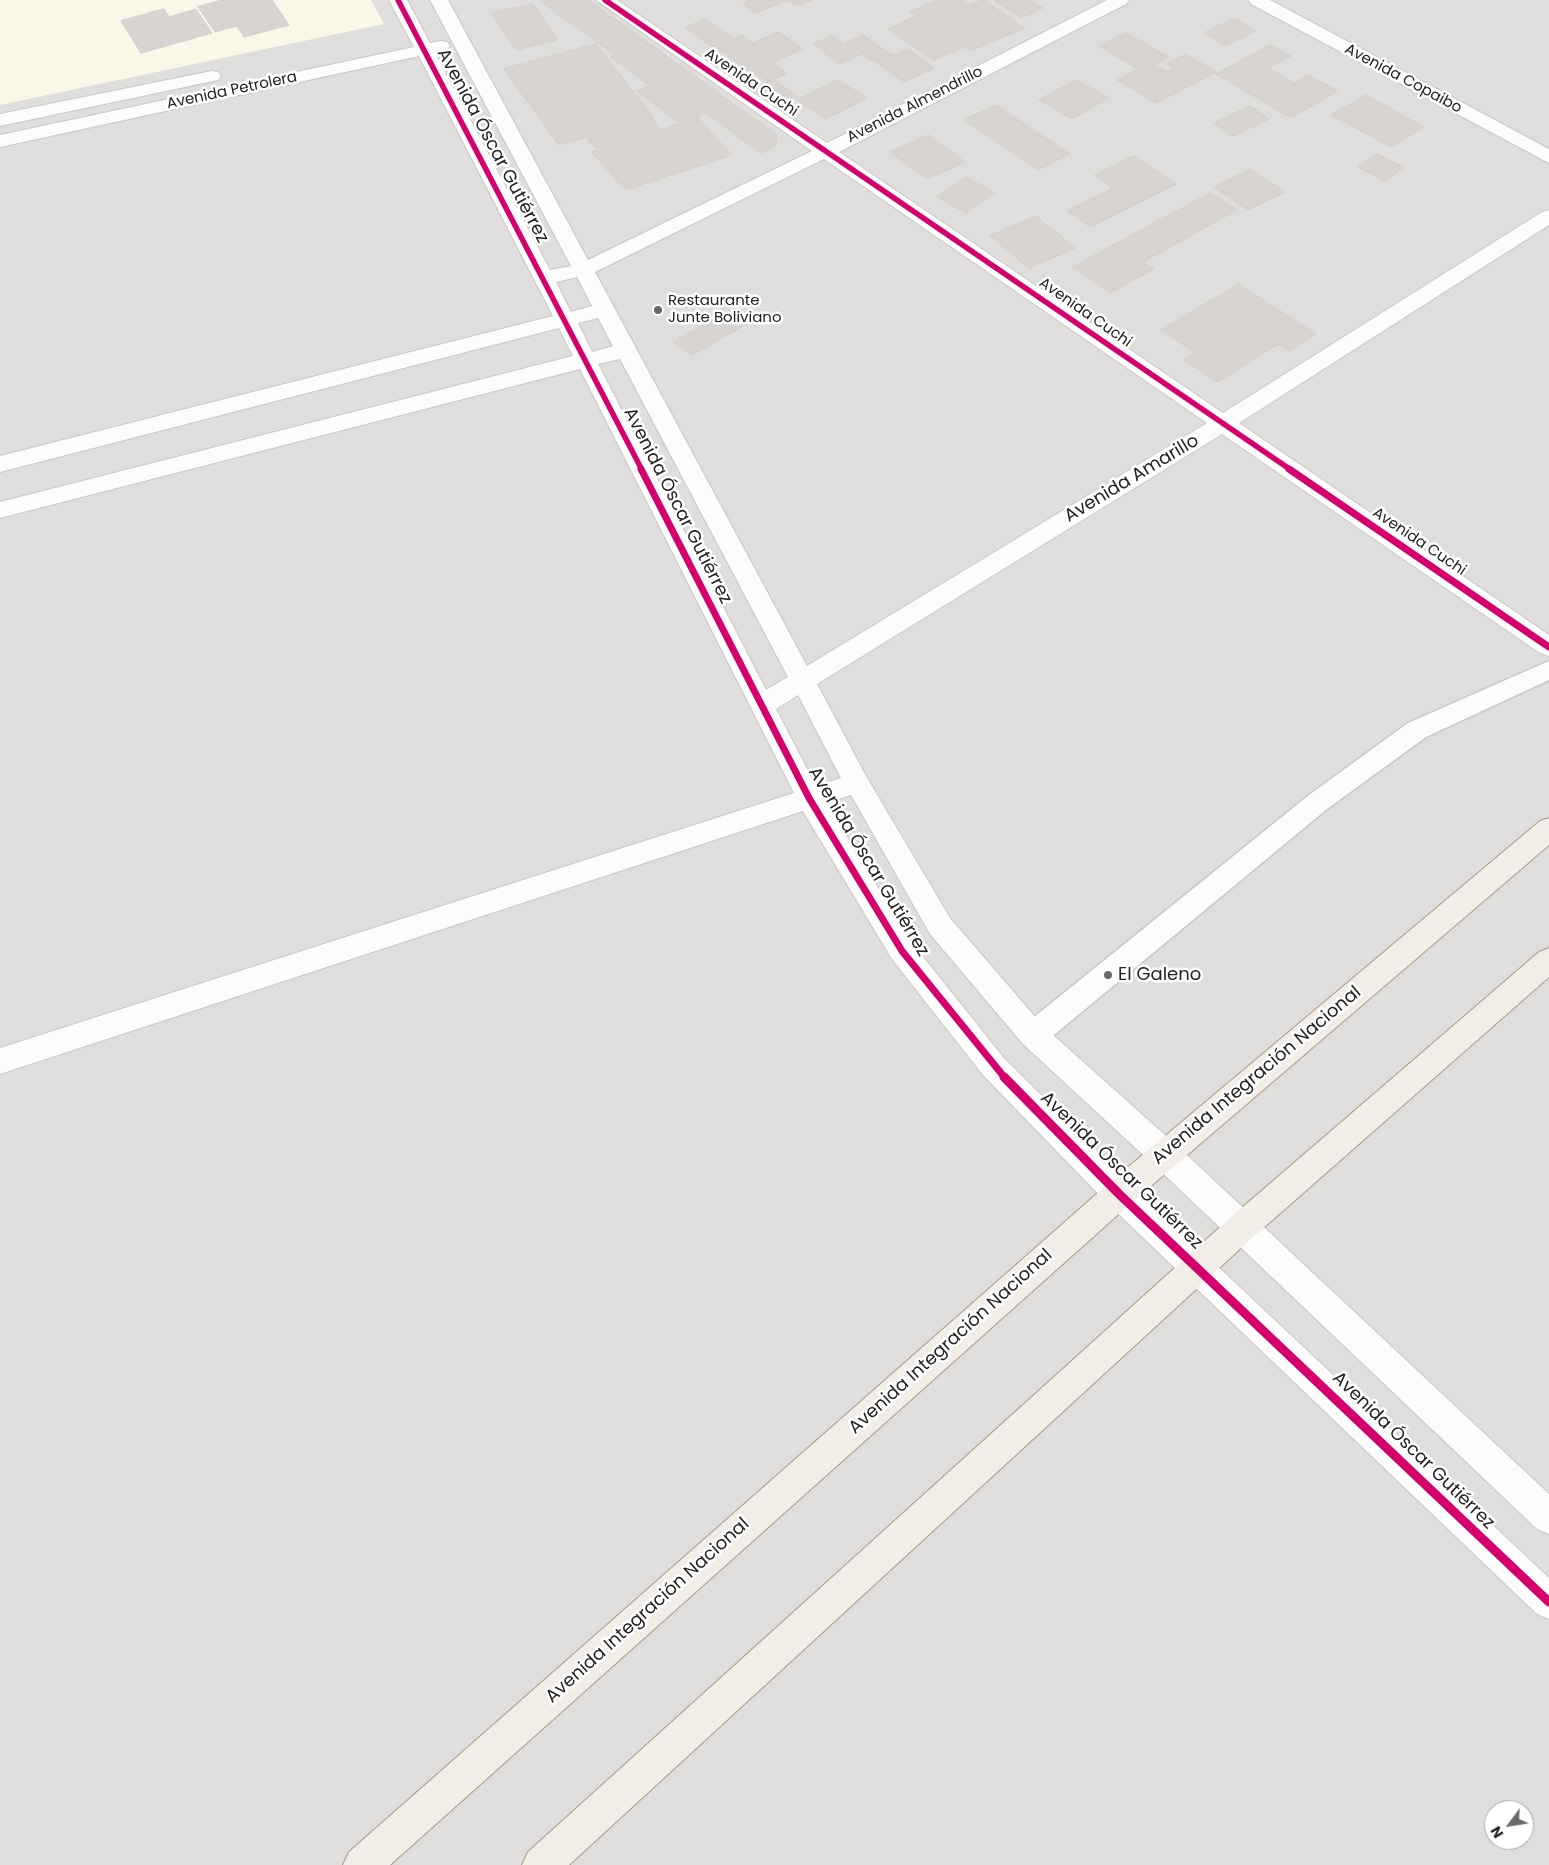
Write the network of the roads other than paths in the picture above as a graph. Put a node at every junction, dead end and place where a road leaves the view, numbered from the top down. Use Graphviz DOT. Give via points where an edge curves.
graph roads {
  1 [pos="398,0"];
  2 [pos="440,0"];
  3 [pos="605,0"];
  4 [pos="1120,0"];
  5 [pos="1257,0"];
  6 [pos="458,33"];
  7 [pos="396,37"];
  8 [pos="420,41"];
  9 [pos="232,72"];
  10 [pos="0,120"];
  11 [pos="0,141"];
  12 [pos="826,151"];
  13 [pos="1549,157"];
  14 [pos="1549,216"];
  15 [pos="585,269"];
  16 [pos="544,278"];
  17 [pos="604,310"];
  18 [pos="565,320"];
  19 [pos="626,350"];
  20 [pos="585,360"];
  21 [pos="1222,424"];
  22 [pos="0,464"];
  23 [pos="0,510"];
  24 [pos="1549,647"];
  25 [pos="1549,670"];
  26 [pos="803,679"];
  27 [pos="762,705"];
  28 [pos="857,783"];
  29 [pos="809,798"];
  30 [pos="1549,829"];
  31 [pos="1549,960"];
  32 [pos="1033,1035"];
  33 [pos="0,1061"];
  34 [pos="1164,1154"];
  35 [pos="1119,1194"];
  36 [pos="1241,1228"];
  37 [pos="1199,1267"];
  38 [pos="1549,1517"];
  39 [pos="1549,1602"];
  40 [pos="362,1865"];
  41 [pos="541,1865"];
  1 -- 8 [label="street, Avenida Óscar Gutiérrez"];
  2 -- 6 [label="street, Avenida Óscar Gutiérrez"];
  3 -- 12 [label="street, Avenida Cuchi"];
  4 -- 12 [label="street, Avenida Almendrillo"];
  5 -- 13 [label="street, Avenida Copaibo"];
  6 -- 8 [label="street, Avenida Petrolera"];
  6 -- 15 [label="street, Avenida Óscar Gutiérrez"];
  7 -- 8 [label="street, Avenida Petrolera"];
  8 -- 11 [label="street, Avenida Petrolera"];
  8 -- 16 [label="street, Avenida Óscar Gutiérrez"];
  9 -- 10 [label="street, Avenida Petrolera"];
  12 -- 15 [label="street, Avenida Almendrillo"];
  12 -- 21 [label="street, Avenida Cuchi"];
  14 -- 21 [label="street, Avenida Amarillo"];
  15 -- 16 [label="street, Avenida Almendrillo"];
  15 -- 17 [label="street, Avenida Óscar Gutiérrez"];
  16 -- 18 [label="street, Avenida Óscar Gutiérrez"];
  17 -- 18 [label="street"];
  17 -- 19 [label="street, Avenida Óscar Gutiérrez"];
  18 -- 20 [label="street, Avenida Óscar Gutiérrez"];
  18 -- 22 [label="street"];
  19 -- 20 [label="street"];
  19 -- 26 [label="street, Avenida Óscar Gutiérrez"];
  20 -- 23 [label="street"];
  20 -- 27 [label="street, Avenida Óscar Gutiérrez"];
  21 -- 24 [label="street, Avenida Cuchi"];
  21 -- 26 [label="street, Avenida Amarillo"];
  25 -- 32 [label="lane" via="1417,730 1318,802"];
  26 -- 27 [label="street, Avenida Amarillo"];
  26 -- 28 [label="street, Avenida Óscar Gutiérrez"];
  27 -- 29 [label="street, Avenida Óscar Gutiérrez"];
  28 -- 29 [label="street"];
  28 -- 32 [label="street, Avenida Óscar Gutiérrez" via="940,926"];
  29 -- 33 [label="street"];
  29 -- 35 [label="street, Avenida Óscar Gutiérrez" via="902,951 993,1066"];
  30 -- 34 [label="main road, Avenida Integración Nacional"];
  31 -- 36 [label="main road"];
  32 -- 34 [label="street, Avenida Óscar Gutiérrez"];
  34 -- 35 [label="main road, Avenida Integración Nacional"];
  34 -- 36 [label="street, Avenida Óscar Gutiérrez"];
  35 -- 37 [label="street, Avenida Óscar Gutiérrez"];
  35 -- 40 [label="main road, Avenida Integración Nacional"];
  36 -- 37 [label="main road"];
  36 -- 38 [label="street, Avenida Óscar Gutiérrez"];
  37 -- 39 [label="street, Avenida Óscar Gutiérrez"];
  37 -- 41 [label="main road"];
}
